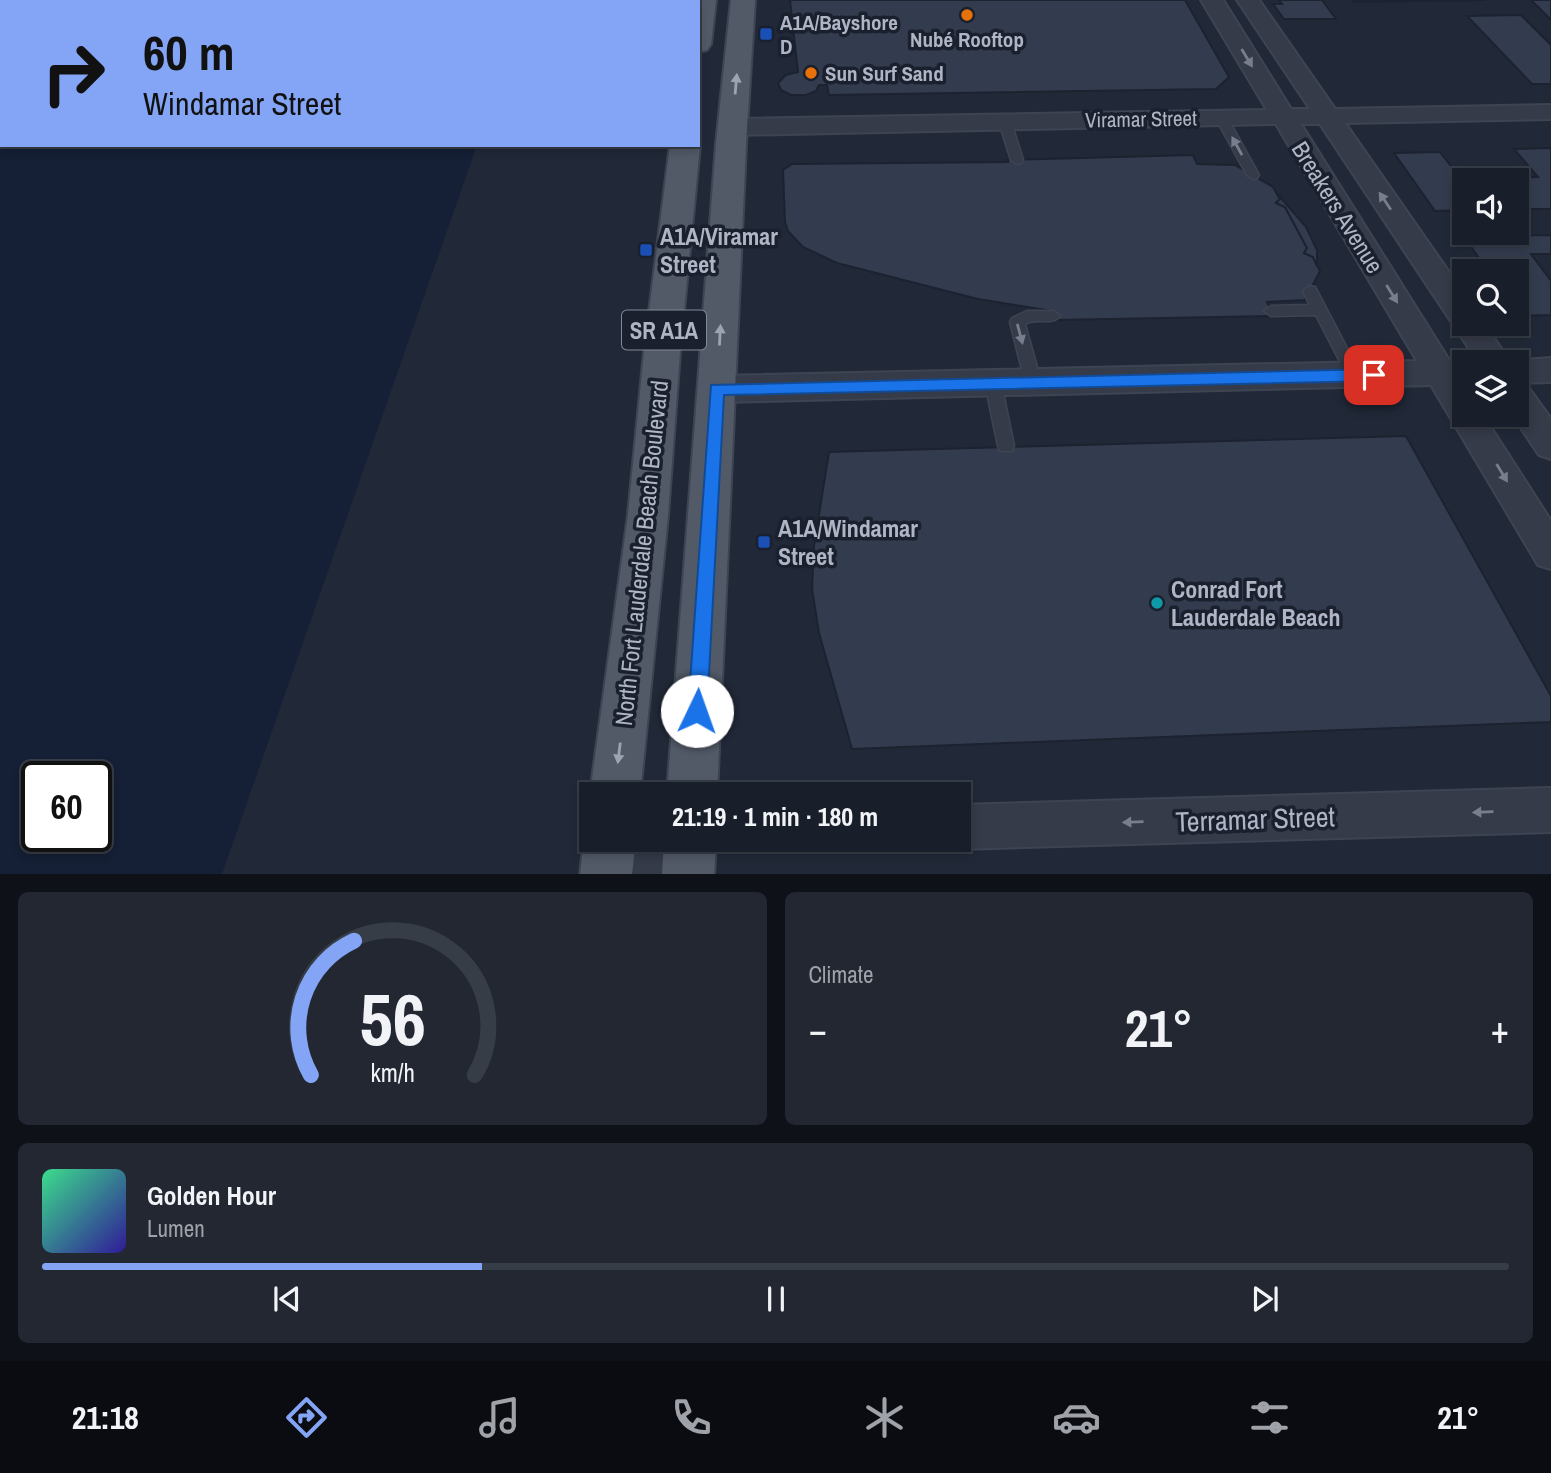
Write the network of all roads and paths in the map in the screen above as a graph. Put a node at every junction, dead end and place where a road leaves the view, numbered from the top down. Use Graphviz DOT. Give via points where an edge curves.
graph roads {
  1 [pos="704,0"];
  2 [pos="743,0"];
  3 [pos="1212,0"];
  4 [pos="1248,0"];
  5 [pos="700,29"];
  6 [pos="1551,112"];
  7 [pos="1327,116"];
  8 [pos="1221,117"];
  9 [pos="1282,117"];
  10 [pos="1005,122"];
  11 [pos="732,127"];
  12 [pos="685,147"];
  13 [pos="1017,160"];
  14 [pos="1252,175"];
  15 [pos="1310,291"];
  16 [pos="1452,299"];
  17 [pos="1320,310"];
  18 [pos="1271,311"];
  19 [pos="1053,316"];
  20 [pos="1551,370"];
  21 [pos="1529,371"];
  22 [pos="1452,372"];
  23 [pos="1452,373"];
  24 [pos="1354,375"];
  25 [pos="1033,382"];
  26 [pos="993,383"];
  27 [pos="717,389"];
  28 [pos="1529,413"];
  29 [pos="1473,427"];
  30 [pos="1551,445"];
  31 [pos="1006,446"];
  32 [pos="1551,553"];
  33 [pos="616,782"];
  34 [pos="693,782"];
  35 [pos="1551,810"];
  36 [pos="971,827"];
  37 [pos="609,852"];
  38 [pos="659,852"];
  39 [pos="689,852"];
  40 [pos="606,874"];
  41 [pos="616,874"];
  42 [pos="688,874"];
  1 -- 5 [label="main road"];
  11 -- 2 [label="main road, SR A1A, one-way"];
  3 -- 9 [label="street, Breakers Avenue, one-way"];
  4 -- 7 [label="street, Breakers Avenue"];
  6 -- 7 [label="street, Viramar Street"];
  7 -- 9 [label="street, Viramar Street"];
  16 -- 7 [label="street, Breakers Avenue, one-way"];
  8 -- 9 [label="street, Viramar Street"];
  8 -- 10 [label="street, Viramar Street"];
  14 -- 8 [label="lane, one-way"];
  9 -- 22 [label="street, Breakers Avenue, one-way"];
  10 -- 11 [label="street, Viramar Street"];
  10 -- 13 [label="lane"];
  27 -- 11 [label="main road, SR A1A, one-way"];
  12 -- 33 [label="main road, North Fort Lauderdale Beach Boulevard / SR A1A, one-way"];
  15 -- 17 [label="lane"];
  17 -- 18 [label="lane"];
  17 -- 24 [label="lane"];
  19 -- 25 [label="lane, one-way" via="1027,316 1017,322"];
  20 -- 21 [label="street"];
  23 -- 24 [label="street"];
  24 -- 25 [label="street"];
  25 -- 26 [label="street"];
  26 -- 27 [label="street"];
  26 -- 31 [label="lane"];
  27 -- 34 [label="main road, SR A1A"];
  28 -- 30 [label="street"];
  29 -- 32 [label="street, Breakers Avenue, one-way"];
  35 -- 36 [label="street, Terramar Street, one-way"];
  37 -- 40 [label="main road"];
  38 -- 41 [label="street"];
  39 -- 42 [label="main road"];
}
